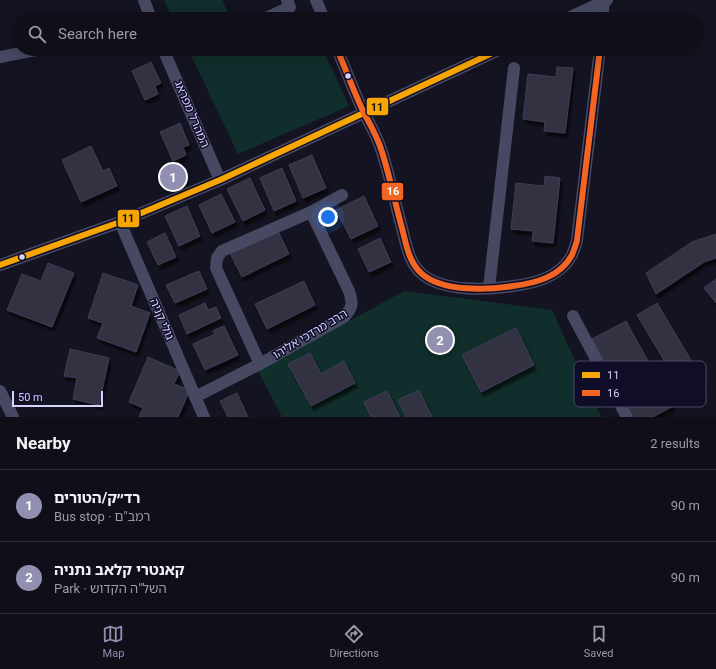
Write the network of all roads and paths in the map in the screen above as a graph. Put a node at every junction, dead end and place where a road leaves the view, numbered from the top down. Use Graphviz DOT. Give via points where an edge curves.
graph roads {
  1 [pos="144,0"];
  2 [pos="287,0"];
  3 [pos="316,0"];
  4 [pos="605,0"];
  5 [pos="148,12"];
  6 [pos="279,12"];
  7 [pos="321,12"];
  8 [pos="580,12"];
  9 [pos="603,12"];
  10 [pos="12,55"];
  11 [pos="167,56"];
  12 [pos="340,56"];
  13 [pos="486,56"];
  14 [pos="599,56"];
  15 [pos="0,57"];
  16 [pos="514,68"];
  17 [pos="364,113"];
  18 [pos="220,180"];
  19 [pos="342,195"];
  20 [pos="311,212"];
  21 [pos="120,222"];
  22 [pos="0,265"];
  23 [pos="489,288"];
  24 [pos="573,316"];
  25 [pos="597,361"];
  26 [pos="260,364"];
  27 [pos="0,392"];
  28 [pos="195,397"];
  29 [pos="622,407"];
  30 [pos="13,417"];
  31 [pos="204,417"];
  32 [pos="627,417"];
  1 -- 5 [label="street"];
  2 -- 6 [label="street" via="290,7"];
  3 -- 7 [label="street"];
  4 -- 8 [label="street"];
  4 -- 9 [label="street"];
  10 -- 15 [label="street"];
  11 -- 18 [label="street, המהרל מפראג"];
  12 -- 17 [label="street"];
  13 -- 17 [label="street"];
  14 -- 23 [label="street" via="577,240 572,255 549,277 534,283"];
  16 -- 23 [label="street"];
  17 -- 18 [label="street"];
  17 -- 23 [label="street" via="376,134 382,152 407,249 414,265 421,274 432,281 465,288"];
  18 -- 21 [label="street"];
  19 -- 20 [label="street"];
  20 -- 26 [label="street, הרב מרדכי אליהו" via="349,291 351,309 344,317"];
  20 -- 26 [label="street" via="222,251 217,258 216,268"];
  21 -- 22 [label="street"];
  21 -- 28 [label="street, גולי קניה"];
  24 -- 25 [label="street"];
  26 -- 28 [label="street, הרב מרדכי אליהו"];
  27 -- 30 [label="street"];
  28 -- 31 [label="street, גולי קניה"];
  29 -- 32 [label="street"];
}
